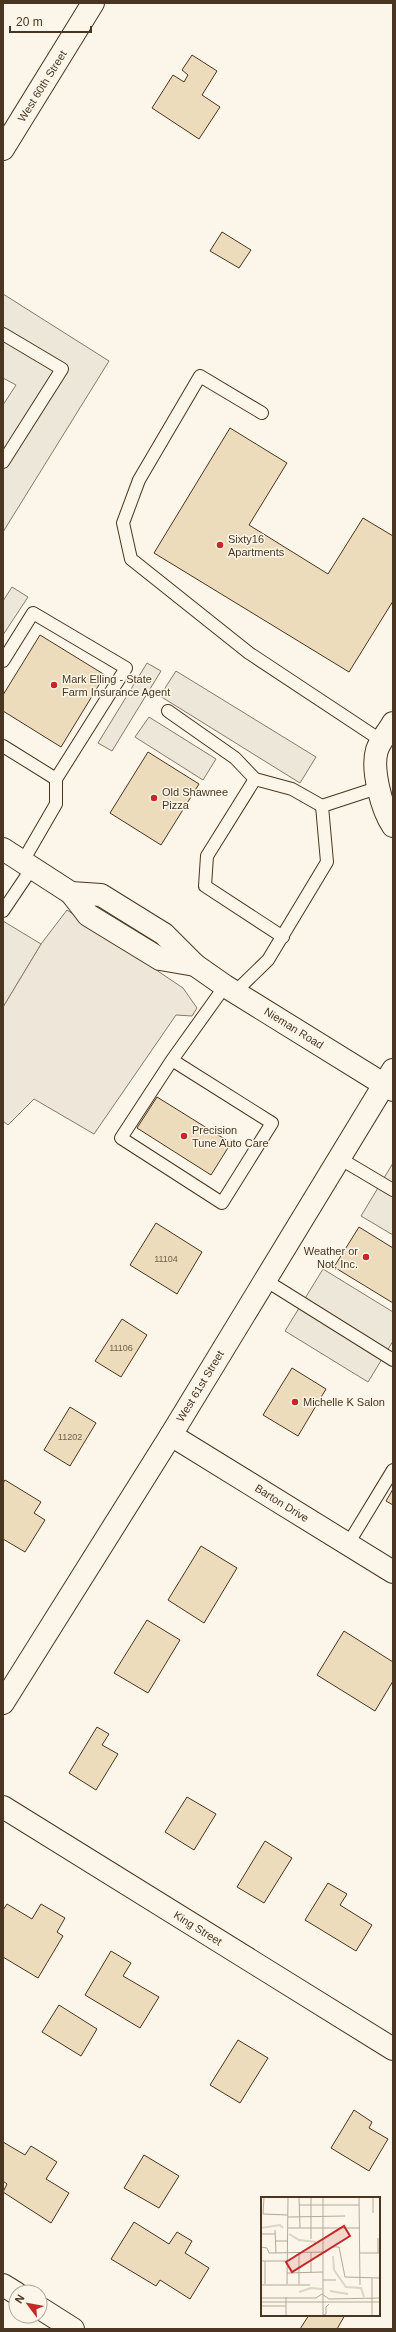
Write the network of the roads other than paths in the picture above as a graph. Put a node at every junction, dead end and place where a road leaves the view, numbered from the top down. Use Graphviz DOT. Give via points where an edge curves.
graph roads {
  1 [pos="93,3"];
  2 [pos="3,149"];
  3 [pos="3,334"];
  4 [pos="262,413"];
  5 [pos="3,462"];
  6 [pos="3,661"];
  7 [pos="168,711"];
  8 [pos="388,732"];
  9 [pos="3,746"];
  10 [pos="56,779"];
  11 [pos="255,779"];
  12 [pos="377,788"];
  13 [pos="322,806"];
  14 [pos="393,826"];
  15 [pos="3,849"];
  16 [pos="28,864"];
  17 [pos="3,911"];
  18 [pos="283,937"];
  19 [pos="230,989"];
  20 [pos="172,1060"];
  21 [pos="390,1081"];
  22 [pos="339,1158"];
  23 [pos="393,1190"];
  24 [pos="265,1280"];
  25 [pos="393,1360"];
  26 [pos="171,1434"];
  27 [pos="393,1470"];
  28 [pos="348,1544"];
  29 [pos="393,1572"];
  30 [pos="7,1690"];
  31 [pos="3,1807"];
  32 [pos="393,2049"];
  33 [pos="48,2313"];
  34 [pos="73,2329"];
  1 -- 2 [label="street, West 60th Street"];
  3 -- 5 [label="lane" via="62,369"];
  4 -- 8 [label="lane" via="200,376 139,480 123,523 131,558 249,653"];
  6 -- 10 [label="lane" via="33,613 126,668"];
  7 -- 11 [label="lane" via="235,758"];
  8 -- 12 [label="street" via="376,751"];
  9 -- 10 [label="lane"];
  10 -- 16 [label="lane" via="56,804"];
  11 -- 13 [label="lane" via="292,789"];
  11 -- 18 [label="lane" via="207,856 205,886"];
  12 -- 13 [label="lane"];
  12 -- 14 [label="street" via="386,817"];
  13 -- 18 [label="lane" via="327,862"];
  15 -- 16 [label="street, Nieman Road"];
  16 -- 17 [label="lane"];
  16 -- 19 [label="street, Nieman Road" via="71,893 101,895 164,934 195,965"];
  18 -- 19 [label="lane" via="268,960"];
  19 -- 20 [label="lane"];
  19 -- 21 [label="street, Nieman Road"];
  20 -- 20 [label="lane" via="272,1123 222,1203 121,1138"];
  21 -- 22 [label="street, West 61st Street"];
  22 -- 23 [label="lane"];
  22 -- 24 [label="street, West 61st Street"];
  24 -- 25 [label="lane"];
  24 -- 26 [label="street, West 61st Street"];
  26 -- 28 [label="street, Barton Drive"];
  26 -- 30 [label="street, West 61st Street"];
  27 -- 28 [label="lane"];
  28 -- 29 [label="street, Barton Drive"];
  31 -- 32 [label="street, King Street"];
  33 -- 34 [label="street"];
}
